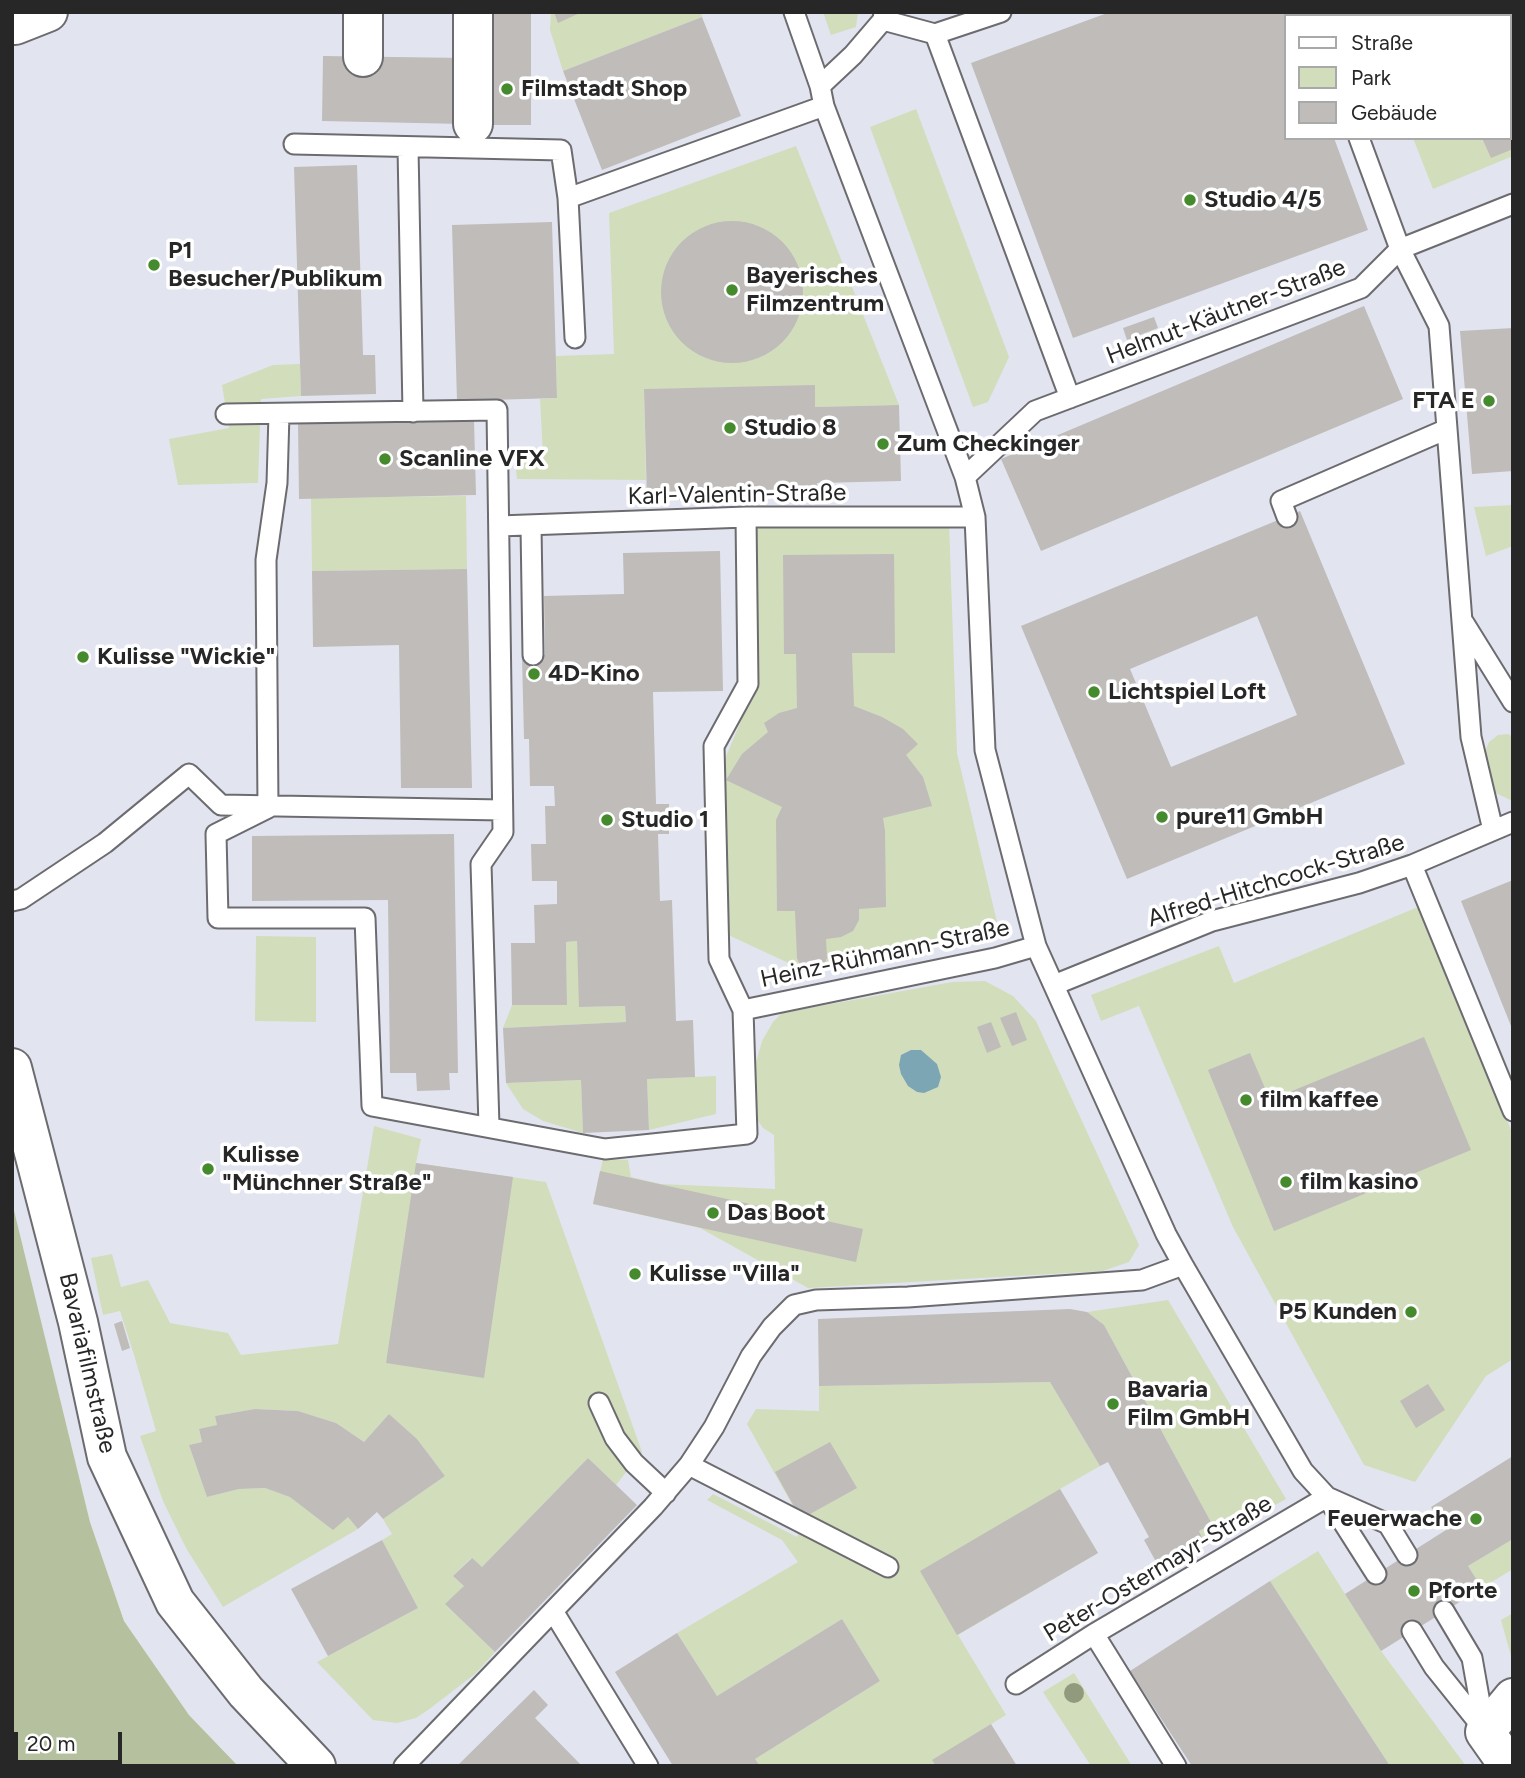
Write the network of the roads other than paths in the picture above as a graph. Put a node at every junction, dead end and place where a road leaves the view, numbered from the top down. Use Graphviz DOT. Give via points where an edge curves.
graph roads {
  1 [pos="363,12"];
  2 [pos="473,12"];
  3 [pos="794,12"];
  4 [pos="1001,12"];
  5 [pos="884,16"];
  6 [pos="935,34"];
  7 [pos="363,57"];
  8 [pos="822,96"];
  9 [pos="474,124"];
  10 [pos="1360,140"];
  11 [pos="294,144"];
  12 [pos="408,148"];
  13 [pos="568,198"];
  14 [pos="1513,204"];
  15 [pos="1400,249"];
  16 [pos="575,338"];
  17 [pos="1070,398"];
  18 [pos="413,412"];
  19 [pos="226,414"];
  20 [pos="279,414"];
  21 [pos="1447,429"];
  22 [pos="965,477"];
  23 [pos="746,517"];
  24 [pos="975,517"];
  25 [pos="1287,517"];
  26 [pos="499,526"];
  27 [pos="531,526"];
  28 [pos="1462,619"];
  29 [pos="533,655"];
  30 [pos="1513,702"];
  31 [pos="268,808"];
  32 [pos="502,810"];
  33 [pos="1513,822"];
  34 [pos="1493,830"];
  35 [pos="1412,865"];
  36 [pos="12,901"];
  37 [pos="1036,946"];
  38 [pos="1054,985"];
  39 [pos="743,1010"];
  40 [pos="12,1068"];
  41 [pos="1513,1111"];
  42 [pos="489,1126"];
  43 [pos="1183,1265"];
  44 [pos="599,1403"];
  45 [pos="689,1465"];
  46 [pos="666,1493"];
  47 [pos="1327,1497"];
  48 [pos="1407,1555"];
  49 [pos="888,1567"];
  50 [pos="1376,1574"];
  51 [pos="553,1611"];
  52 [pos="1444,1611"];
  53 [pos="1412,1631"];
  54 [pos="1094,1634"];
  55 [pos="1016,1685"];
  56 [pos="1513,1699"];
  57 [pos="1485,1732"];
  58 [pos="316,1766"];
  59 [pos="404,1766"];
  60 [pos="648,1766"];
  61 [pos="1176,1766"];
  62 [pos="1509,1766"];
  1 -- 7 [label="street"];
  2 -- 9 [label="street"];
  3 -- 8 [label="lane"];
  4 -- 6 [label="lane"];
  5 -- 6 [label="lane"];
  5 -- 8 [label="lane"];
  6 -- 17 [label="lane"];
  8 -- 13 [label="lane"];
  8 -- 22 [label="lane"];
  10 -- 15 [label="lane"];
  11 -- 12 [label="lane"];
  12 -- 13 [label="lane" via="561,150"];
  12 -- 18 [label="lane"];
  13 -- 16 [label="lane"];
  14 -- 15 [label="lane, Helmut-Käutner-Straße"];
  15 -- 17 [label="lane, Helmut-Käutner-Straße" via="1361,288"];
  15 -- 21 [label="lane" via="1439,326"];
  17 -- 22 [label="lane, Helmut-Käutner-Straße" via="1035,411"];
  18 -- 20 [label="lane"];
  18 -- 26 [label="lane" via="497,410"];
  19 -- 20 [label="lane"];
  20 -- 31 [label="lane" via="277,483 266,561"];
  21 -- 25 [label="lane" via="1281,501"];
  21 -- 28 [label="lane"];
  22 -- 24 [label="lane"];
  23 -- 24 [label="lane, Karl-Valentin-Straße"];
  23 -- 27 [label="lane, Karl-Valentin-Straße"];
  23 -- 39 [label="lane" via="748,684 714,746 719,959"];
  24 -- 37 [label="lane" via="985,750"];
  26 -- 27 [label="lane, Karl-Valentin-Straße"];
  26 -- 32 [label="lane"];
  27 -- 29 [label="lane"];
  28 -- 30 [label="lane"];
  28 -- 34 [label="lane" via="1471,737"];
  31 -- 32 [label="lane"];
  31 -- 36 [label="lane" via="220,805 188,774 105,843"];
  31 -- 42 [label="lane" via="216,834 218,918 365,918 372,1105"];
  32 -- 42 [label="lane" via="503,832 481,864"];
  33 -- 34 [label="lane, Alfred-Hitchcock-Straße"];
  34 -- 35 [label="lane, Alfred-Hitchcock-Straße"];
  35 -- 38 [label="lane, Alfred-Hitchcock-Straße" via="1212,921"];
  35 -- 41 [label="lane"];
  37 -- 38 [label="lane"];
  37 -- 39 [label="lane, Heinz-Rühmann-Straße"];
  38 -- 43 [label="lane"];
  39 -- 42 [label="lane" via="747,1134 605,1149"];
  40 -- 58 [label="street, Bavariafilmstraße" via="78,1322 107,1457 175,1602 246,1692"];
  43 -- 45 [label="lane" via="1129,1282 794,1305 751,1356"];
  43 -- 47 [label="lane" via="1303,1472"];
  44 -- 46 [label="lane" via="615,1438"];
  45 -- 46 [label="lane"];
  45 -- 49 [label="lane"];
  46 -- 51 [label="lane"];
  47 -- 48 [label="lane" via="1388,1524"];
  47 -- 50 [label="lane"];
  47 -- 54 [label="lane, Peter-Ostermayr-Straße"];
  51 -- 59 [label="lane"];
  51 -- 60 [label="lane"];
  52 -- 57 [label="lane" via="1472,1658"];
  53 -- 57 [label="lane"];
  54 -- 55 [label="lane, Peter-Ostermayr-Straße"];
  54 -- 61 [label="lane"];
  56 -- 57 [label="street"];
  57 -- 62 [label="street"];
}
